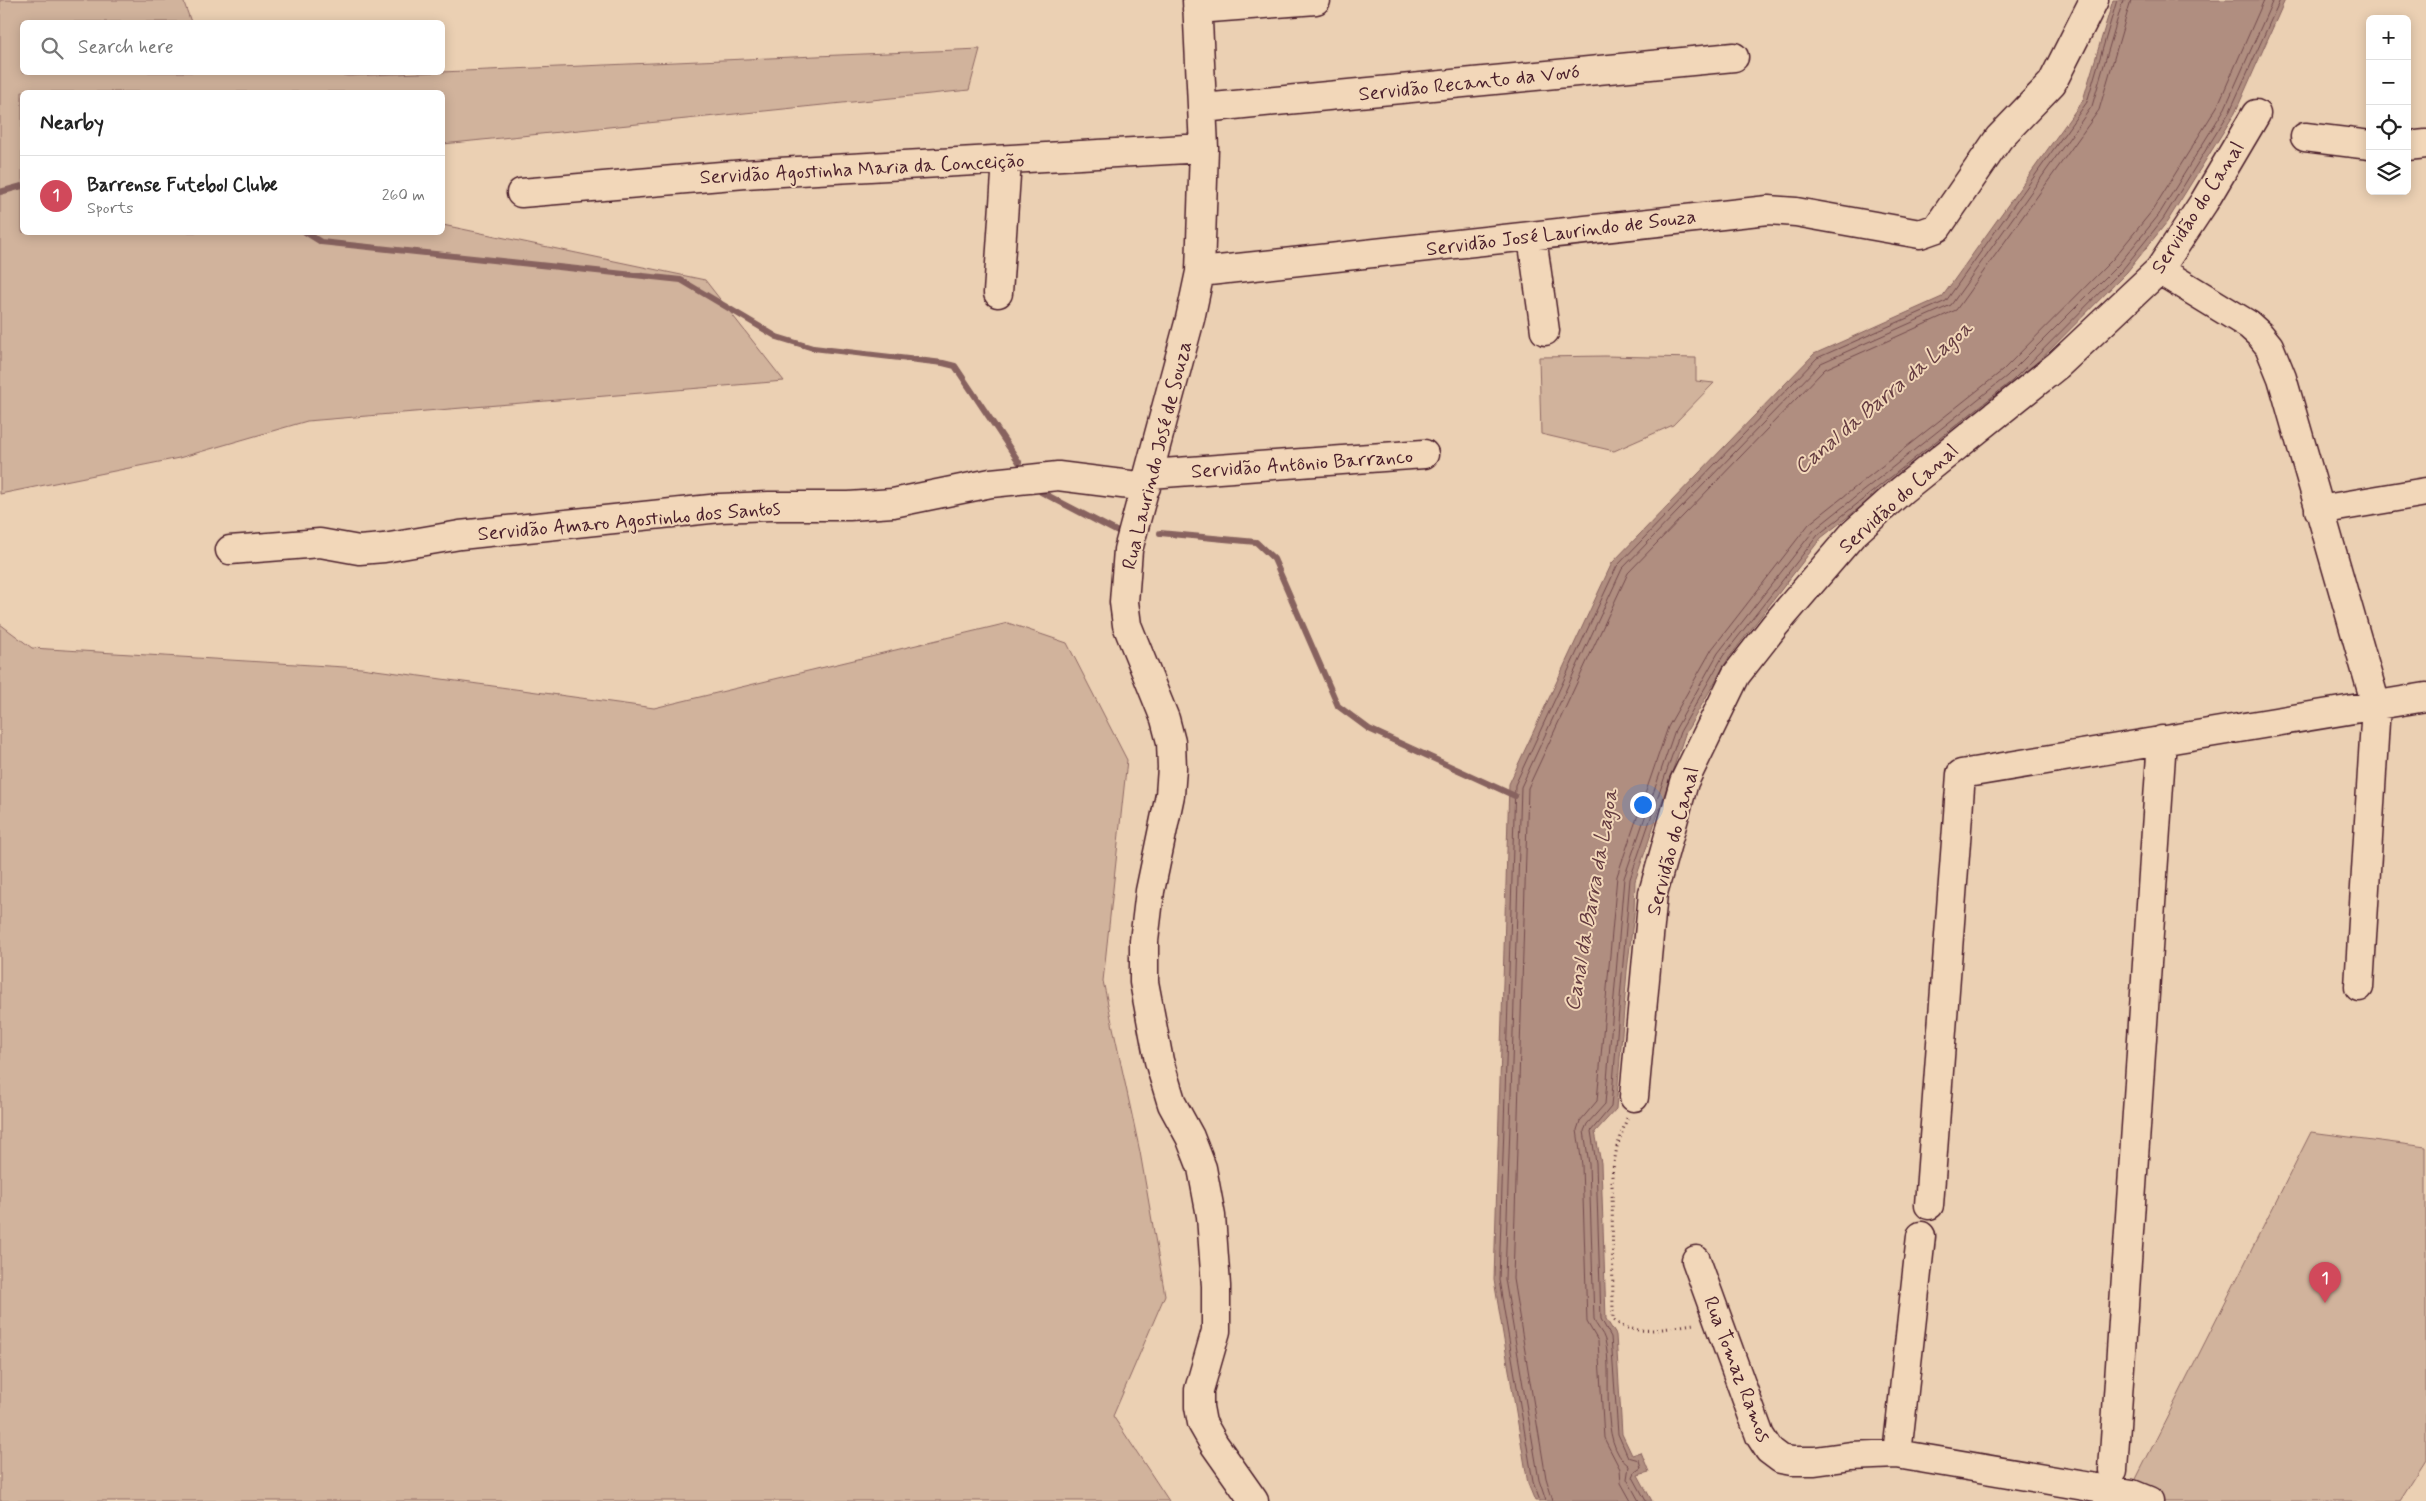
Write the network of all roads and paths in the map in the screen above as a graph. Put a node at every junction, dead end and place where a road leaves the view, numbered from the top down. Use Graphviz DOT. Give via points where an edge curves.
graph roads {
  1 [pos="1316,0"];
  2 [pos="2094,0"];
  3 [pos="1197,5"];
  4 [pos="1734,57"];
  5 [pos="1203,108"];
  6 [pos="2256,114"];
  7 [pos="2304,137"];
  8 [pos="2426,144"];
  9 [pos="2366,145"];
  10 [pos="2411,146"];
  11 [pos="1204,148"];
  12 [pos="1007,160"];
  13 [pos="521,193"];
  14 [pos="1532,237"];
  15 [pos="2159,270"];
  16 [pos="1200,272"];
  17 [pos="998,293"];
  18 [pos="1545,331"];
  19 [pos="1424,454"];
  20 [pos="1148,480"];
  21 [pos="2426,492"];
  22 [pos="2319,510"];
  23 [pos="230,550"];
  24 [pos="2426,697"];
  25 [pos="2376,705"];
  26 [pos="2162,740"];
  27 [pos="2358,987"];
  28 [pos="1634,1096"];
  29 [pos="1929,1205"];
  30 [pos="1921,1236"];
  31 [pos="1696,1260"];
  32 [pos="1719,1321"];
  33 [pos="1896,1454"];
  34 [pos="2113,1470"];
  35 [pos="1254,1501"];
  36 [pos="2149,1501"];
  1 -- 3 [label="street"];
  2 -- 14 [label="street, Servidão José Laurindo de Souza" via="2052,83 1999,138 1937,228 1920,234 1768,210"];
  3 -- 5 [label="street, Rua Laurindo José de Souza"];
  4 -- 5 [label="street, Servidão Recanto da Vovó"];
  5 -- 11 [label="street, Rua Laurindo José de Souza"];
  6 -- 15 [label="street, Servidão do Canal"];
  7 -- 9 [label="street"];
  8 -- 10 [label="street"];
  11 -- 12 [label="street, Servidão Agostinha Maria da Conceição"];
  11 -- 16 [label="street, Rua Laurindo José de Souza"];
  12 -- 13 [label="street, Servidão Agostinha Maria da Conceição" via="745,174"];
  12 -- 17 [label="street"];
  14 -- 16 [label="street, Servidão José Laurindo de Souza"];
  14 -- 18 [label="street"];
  15 -- 22 [label="street" via="2248,325 2269,346 2282,378"];
  15 -- 28 [label="street, Servidão do Canal" via="2058,364 1909,483 1853,534 1736,675 1684,782 1653,894"];
  16 -- 20 [label="street, Rua Laurindo José de Souza"];
  19 -- 20 [label="street, Servidão Antônio Barranco"];
  20 -- 23 [label="street, Servidão Amaro Agostinho dos Santos" via="1058,476 991,483 893,503 720,508 460,535 360,550 320,543"];
  20 -- 35 [label="street, Rua Laurindo José de Souza" via="1128,550 1124,602 1127,625 1136,651 1165,719 1171,742 1172,768 1170,795 1150,891 1144,941 1144,982 1159,1061 1172,1104 1202,1168 1211,1216 1216,1331 1199,1390 1202,1423"];
  21 -- 22 [label="street"];
  22 -- 25 [label="street"];
  24 -- 25 [label="street"];
  25 -- 26 [label="street"];
  25 -- 27 [label="street"];
  26 -- 29 [label="street" via="1961,774"];
  26 -- 34 [label="street"];
  28 -- 32 [label="path" via="1617,1147 1612,1174 1613,1320 1621,1327 1636,1331"];
  30 -- 33 [label="street"];
  31 -- 32 [label="street, Rua Tomaz Ramos"];
  32 -- 33 [label="street, Rua Tomaz Ramos" via="1760,1436 1769,1450 1780,1458 1815,1462"];
  33 -- 36 [label="street, Rua Tomaz Ramos" via="2132,1494"];
}
